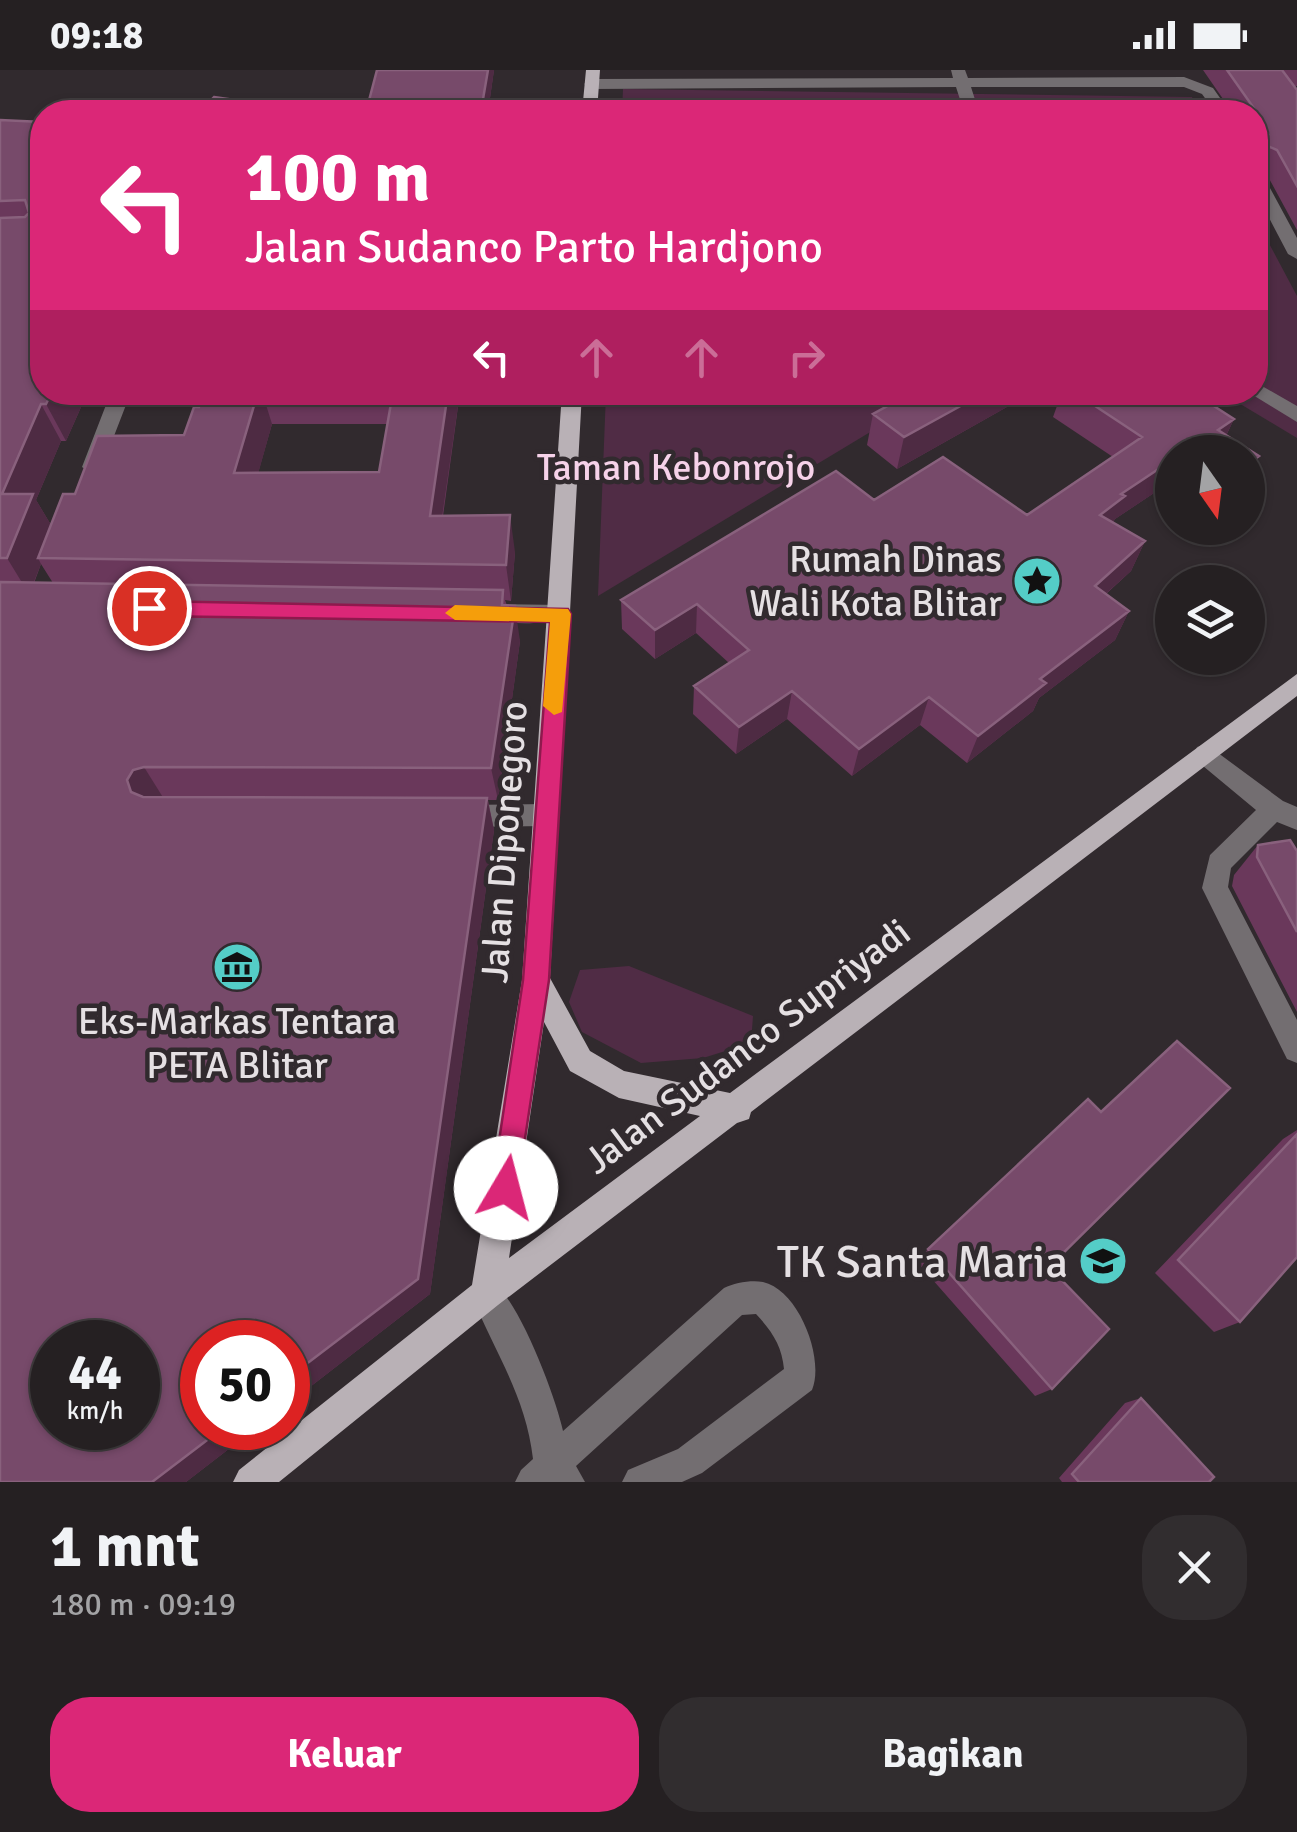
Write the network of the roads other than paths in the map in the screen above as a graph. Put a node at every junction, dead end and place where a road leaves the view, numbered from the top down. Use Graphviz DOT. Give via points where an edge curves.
graph roads {
  1 [pos="593,77"];
  2 [pos="960,77"];
  3 [pos="1215,100"];
  4 [pos="1268,199"];
  5 [pos="1297,254"];
  6 [pos="1268,396"];
  7 [pos="116,405"];
  8 [pos="571,405"];
  9 [pos="1297,415"];
  10 [pos="86,486"];
  11 [pos="465,613"];
  12 [pos="561,614"];
  13 [pos="1297,683"];
  14 [pos="1206,754"];
  15 [pos="1286,814"];
  16 [pos="546,815"];
  17 [pos="432,816"];
  18 [pos="536,980"];
  19 [pos="1297,1049"];
  20 [pos="738,1109"];
  21 [pos="488,1294"];
  22 [pos="550,1477"];
  23 [pos="251,1482"];
  24 [pos="640,1482"];
  1 -- 2 [label="street"];
  2 -- 3 [label="street" via="1184,82 1200,84"];
  4 -- 5 [label="street"];
  6 -- 9 [label="street"];
  7 -- 10 [label="street"];
  8 -- 12 [label="main road, Jalan Diponegoro"];
  11 -- 12 [label="street"];
  12 -- 16 [label="main road, Jalan Diponegoro"];
  13 -- 14 [label="main road, Jalan Sudanco Supriyadi"];
  14 -- 15 [label="street"];
  14 -- 20 [label="main road, Jalan Sudanco Supriyadi"];
  15 -- 19 [label="street" via="1219,862 1215,888"];
  16 -- 17 [label="street"];
  16 -- 18 [label="main road, Jalan Diponegoro"];
  18 -- 20 [label="main road" via="580,1061 619,1084"];
  18 -- 21 [label="main road, Jalan Diponegoro"];
  20 -- 21 [label="main road, Jalan Sudanco Supriyadi"];
  21 -- 22 [label="street" via="548,1424"];
  21 -- 23 [label="main road, Jalan Sudanco Supriyadi"];
  22 -- 24 [label="street" via="735,1300 762,1298 796,1341 800,1378 690,1461"];
}
